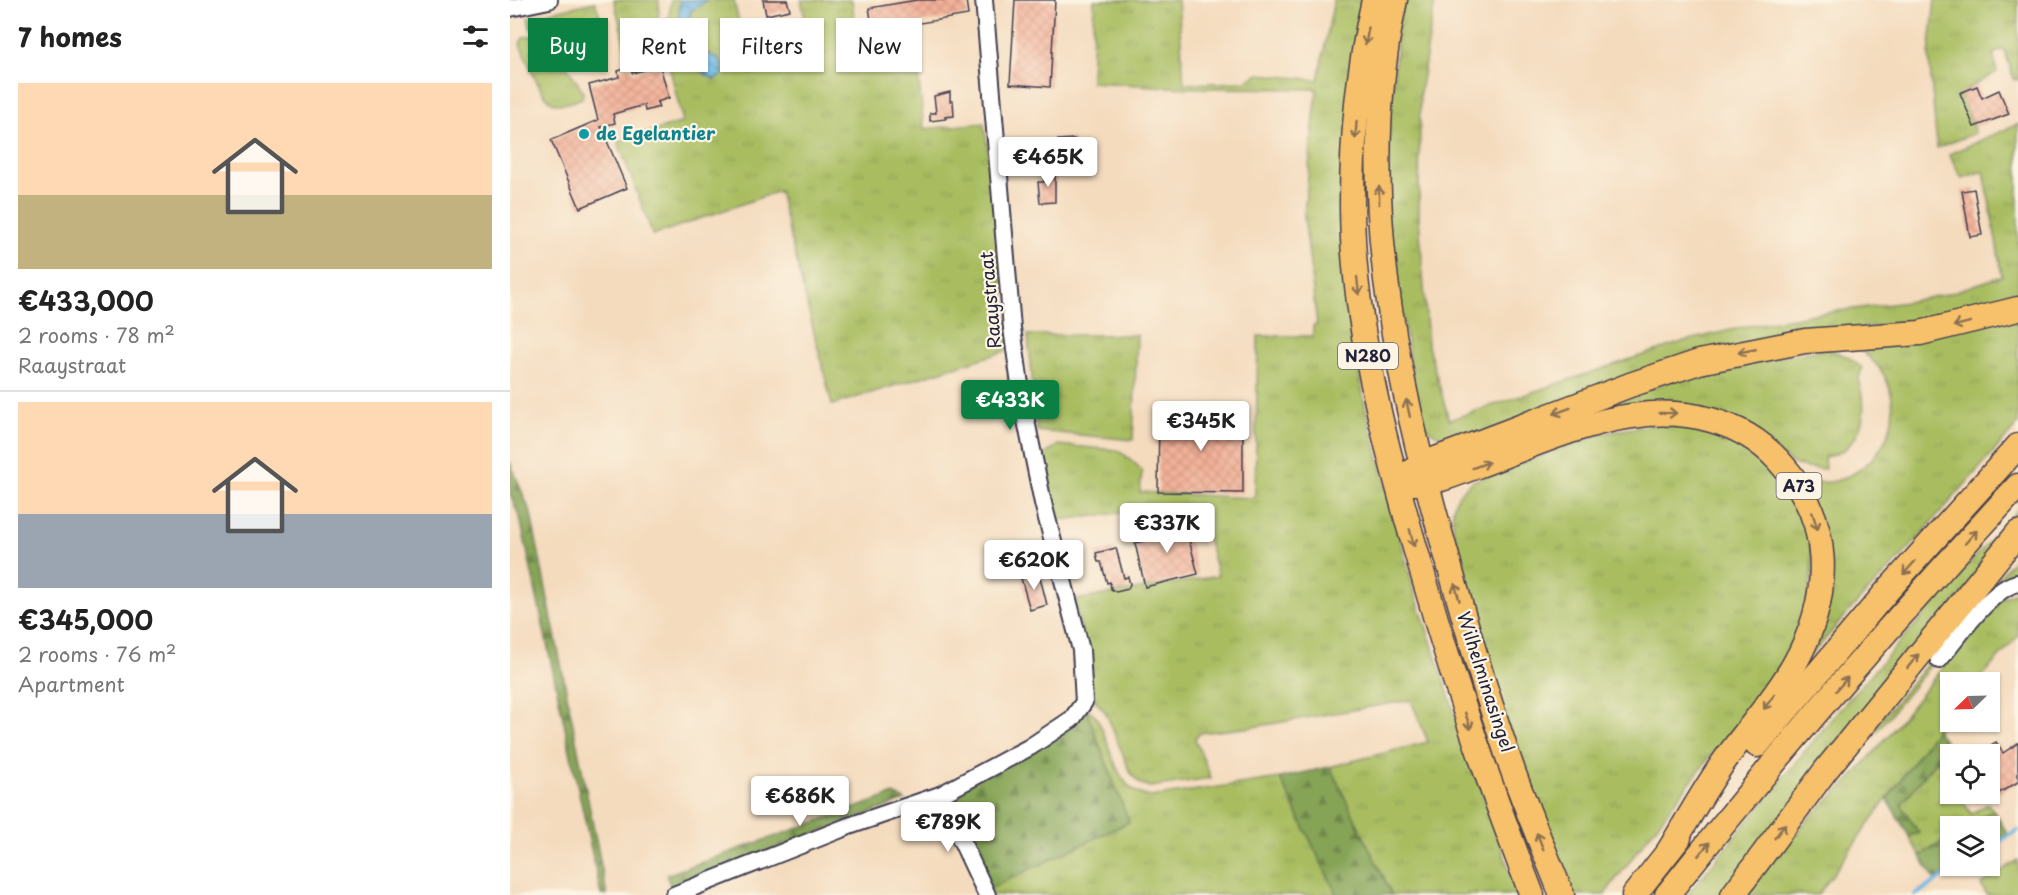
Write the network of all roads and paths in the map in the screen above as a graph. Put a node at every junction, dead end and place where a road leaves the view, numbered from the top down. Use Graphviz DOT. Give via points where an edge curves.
graph roads {
  1 [pos="549,0"];
  2 [pos="984,0"];
  3 [pos="1374,0"];
  4 [pos="1395,0"];
  5 [pos="510,8"];
  6 [pos="2018,309"];
  7 [pos="2018,446"];
  8 [pos="1423,474"];
  9 [pos="1396,482"];
  10 [pos="2018,486"];
  11 [pos="2018,533"];
  12 [pos="2018,583"];
  13 [pos="1939,660"];
  14 [pos="940,795"];
  15 [pos="1670,849"];
  16 [pos="675,895"];
  17 [pos="987,895"];
  18 [pos="1532,895"];
  19 [pos="1562,895"];
  20 [pos="1634,895"];
  21 [pos="1667,895"];
  22 [pos="1733,895"];
  1 -- 5 [label="street"];
  2 -- 14 [label="street, Raaystraat" via="1012,328 1023,406 1081,650 1084,702 1072,719 1030,747"];
  3 -- 9 [label="highway, N280, one-way" via="1361,71 1352,204 1365,337"];
  8 -- 4 [label="highway, N280, one-way" via="1392,331 1380,231 1380,114"];
  6 -- 8 [label="highway, A73, one-way" via="1920,333 1805,341 1699,362 1630,385"];
  7 -- 15 [label="highway, A73, one-way" via="1888,590"];
  8 -- 9 [label="highway, A73"];
  8 -- 15 [label="highway, A73, one-way" via="1626,417 1666,413 1701,417 1735,429 1770,452 1793,477 1814,516 1821,543 1822,576 1814,621 1784,682 1724,761"];
  19 -- 8 [label="highway, Wilhelminasingel / N280, one-way" via="1495,717"];
  9 -- 18 [label="highway, Wilhelminasingel / N280, one-way" via="1449,666"];
  21 -- 10 [label="highway, one-way" via="1811,719"];
  22 -- 11 [label="highway, one-way" via="1825,771"];
  12 -- 13 [label="street" via="1992,597"];
  14 -- 16 [label="street, Raaystraat" via="849,826"];
  14 -- 17 [label="street"];
  15 -- 20 [label="highway, A73"];
}
